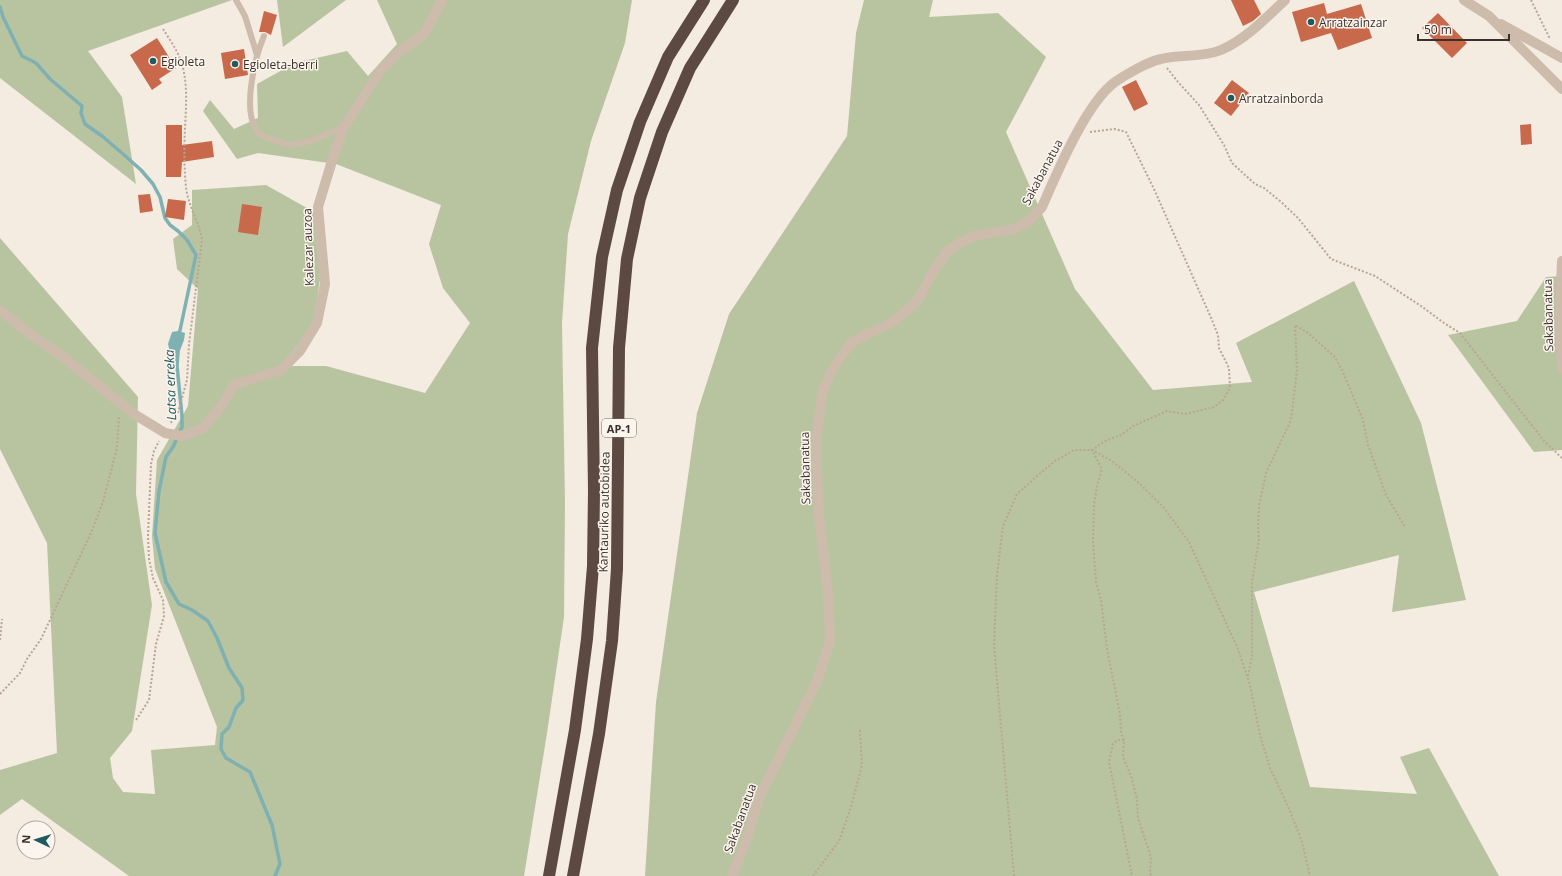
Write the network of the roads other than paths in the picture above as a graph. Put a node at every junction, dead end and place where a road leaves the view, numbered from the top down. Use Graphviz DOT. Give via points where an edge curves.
graph roads {
  1 [pos="236,0"];
  2 [pos="442,0"];
  3 [pos="704,0"];
  4 [pos="733,0"];
  5 [pos="1285,0"];
  6 [pos="1464,0"];
  7 [pos="1489,16"];
  8 [pos="264,36"];
  9 [pos="257,55"];
  10 [pos="1559,57"];
  11 [pos="1562,90"];
  12 [pos="346,125"];
  13 [pos="1562,261"];
  14 [pos="0,310"];
  15 [pos="1562,368"];
  16 [pos="549,876"];
  17 [pos="573,876"];
  18 [pos="732,876"];
  1 -- 9 [label="lane" via="245,16"];
  2 -- 12 [label="street, Kalezar auzoa" via="424,34 398,52 380,71"];
  3 -- 16 [label="highway, Kantauriko autobidea" via="668,57 640,122 617,190 602,257 592,348 593,566 587,639 575,730"];
  4 -- 17 [label="highway, Kantauriko autobidea / AP-1" via="690,68 662,132 640,198 627,259 619,348 617,561 612,642 599,734"];
  5 -- 18 [label="street, Sakabanatua" via="1254,28 1220,50 1189,57 1160,59 1114,83 1094,104 1042,207 1030,220 1015,229 974,236 948,251 917,300 886,326 852,342 840,358 822,393 816,444 819,516 828,594 830,640 818,679 759,798"];
  6 -- 7 [label="street"];
  7 -- 10 [label="street"];
  7 -- 11 [label="street"];
  8 -- 9 [label="lane"];
  9 -- 12 [label="lane" via="251,109 254,125 260,134 297,145"];
  12 -- 14 [label="street, Kalezar auzoa" via="318,207 325,284 317,323 300,351 281,370 234,385 222,405 202,429 181,436 168,433 134,414"];
  13 -- 15 [label="street, Sakabanatua"];
}
